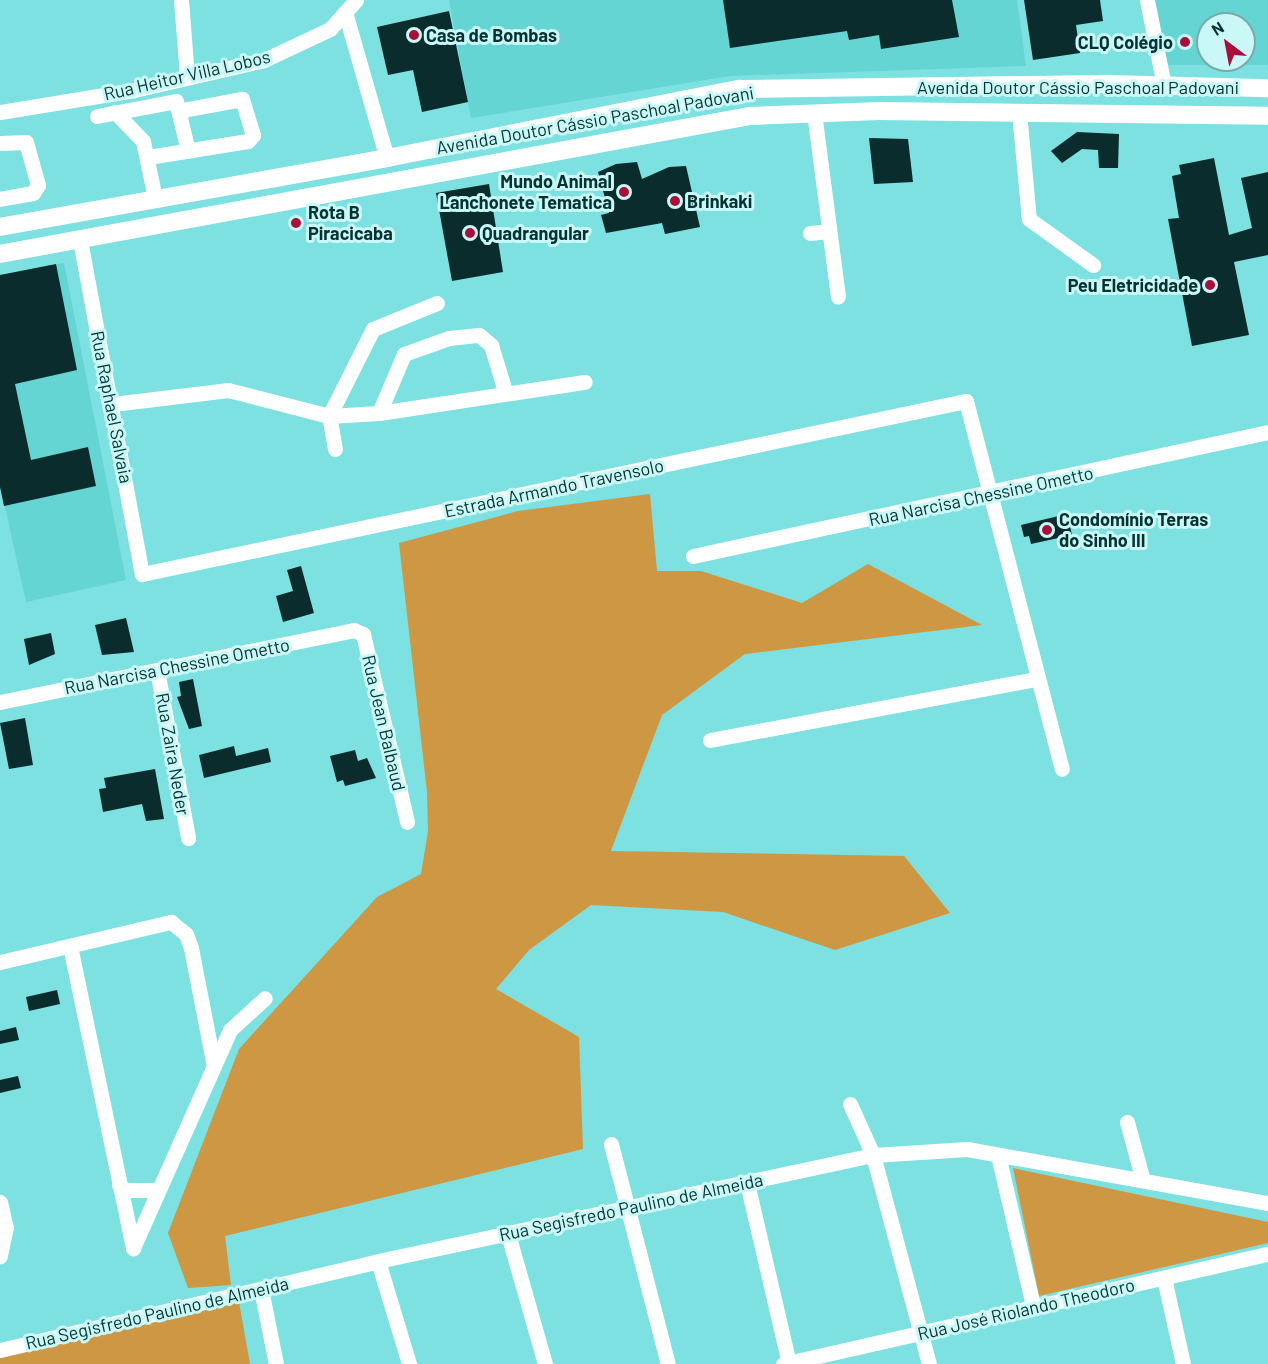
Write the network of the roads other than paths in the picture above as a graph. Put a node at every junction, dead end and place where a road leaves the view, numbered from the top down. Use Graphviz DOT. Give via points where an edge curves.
graph roads {
  1 [pos="181,0"];
  2 [pos="356,0"];
  3 [pos="1148,0"];
  4 [pos="345,12"];
  5 [pos="187,77"];
  6 [pos="1164,86"];
  7 [pos="938,87"];
  8 [pos="1268,88"];
  9 [pos="182,110"];
  10 [pos="879,111"];
  11 [pos="0,112"];
  12 [pos="115,112"];
  13 [pos="814,112"];
  14 [pos="1019,112"];
  15 [pos="1114,114"];
  16 [pos="97,116"];
  17 [pos="1268,116"];
  18 [pos="0,143"];
  19 [pos="188,151"];
  20 [pos="147,157"];
  21 [pos="387,158"];
  22 [pos="336,191"];
  23 [pos="155,198"];
  24 [pos="0,199"];
  25 [pos="0,227"];
  26 [pos="828,231"];
  27 [pos="810,233"];
  28 [pos="80,240"];
  29 [pos="0,254"];
  30 [pos="1093,266"];
  31 [pos="838,296"];
  32 [pos="437,303"];
  33 [pos="585,382"];
  34 [pos="505,391"];
  35 [pos="113,404"];
  36 [pos="379,413"];
  37 [pos="328,416"];
  38 [pos="1268,432"];
  39 [pos="335,449"];
  40 [pos="990,494"];
  41 [pos="693,556"];
  42 [pos="142,574"];
  43 [pos="354,630"];
  44 [pos="157,670"];
  45 [pos="1037,679"];
  46 [pos="0,702"];
  47 [pos="710,740"];
  48 [pos="1062,769"];
  49 [pos="407,822"];
  50 [pos="188,838"];
  51 [pos="70,946"];
  52 [pos="0,962"];
  53 [pos="265,998"];
  54 [pos="214,1065"];
  55 [pos="850,1104"];
  56 [pos="1127,1122"];
  57 [pos="611,1143"];
  58 [pos="873,1155"];
  59 [pos="998,1155"];
  60 [pos="1142,1177"];
  61 [pos="747,1183"];
  62 [pos="119,1185"];
  63 [pos="158,1190"];
  64 [pos="0,1202"];
  65 [pos="1268,1203"];
  66 [pos="628,1209"];
  67 [pos="508,1234"];
  68 [pos="1268,1254"];
  69 [pos="0,1256"];
  70 [pos="378,1261"];
  71 [pos="1164,1278"];
  72 [pos="261,1288"];
  73 [pos="1033,1306"];
  74 [pos="920,1334"];
  75 [pos="0,1350"];
  76 [pos="786,1363"];
  77 [pos="276,1364"];
  78 [pos="408,1364"];
  79 [pos="545,1364"];
  80 [pos="668,1364"];
  81 [pos="929,1364"];
  82 [pos="1183,1364"];
  1 -- 5 [label="street"];
  2 -- 4 [label="street, Rua Heitor Villa Lobos"];
  3 -- 6 [label="street"];
  4 -- 5 [label="street, Rua Heitor Villa Lobos" via="330,28 264,60"];
  4 -- 21 [label="street"];
  5 -- 11 [label="street, Rua Heitor Villa Lobos"];
  6 -- 7 [label="main road, Avenida Doutor Cássio Paschoal Padovani"];
  6 -- 8 [label="main road, Avenida Doutor Cássio Paschoal Padovani"];
  6 -- 15 [label="main road" via="1159,100 1122,108"];
  7 -- 10 [label="main road" via="924,96 889,95 882,99"];
  7 -- 21 [label="main road, Avenida Doutor Cássio Paschoal Padovani" via="740,89"];
  9 -- 12 [label="street" via="177,101"];
  9 -- 19 [label="street"];
  9 -- 19 [label="street" via="242,99 253,135 248,141"];
  10 -- 13 [label="main road, Avenida Doutor Cássio Paschoal Padovani"];
  10 -- 14 [label="main road, Avenida Doutor Cássio Paschoal Padovani"];
  12 -- 16 [label="street"];
  12 -- 20 [label="street" via="141,136"];
  13 -- 22 [label="main road, Avenida Doutor Cássio Paschoal Padovani" via="750,116"];
  13 -- 26 [label="street"];
  14 -- 15 [label="main road, Avenida Doutor Cássio Paschoal Padovani"];
  14 -- 30 [label="street" via="1029,219"];
  15 -- 17 [label="main road, Avenida Doutor Cássio Paschoal Padovani"];
  18 -- 24 [label="street" via="26,142 38,184 33,193"];
  19 -- 20 [label="street"];
  20 -- 23 [label="street"];
  21 -- 22 [label="main road" via="387,172"];
  21 -- 23 [label="main road, Avenida Doutor Cássio Paschoal Padovani"];
  22 -- 28 [label="main road, Avenida Doutor Cássio Paschoal Padovani"];
  23 -- 25 [label="main road, Avenida Doutor Cássio Paschoal Padovani"];
  26 -- 27 [label="street"];
  26 -- 31 [label="street"];
  28 -- 29 [label="main road, Avenida Doutor Cássio Paschoal Padovani"];
  28 -- 35 [label="street, Rua Raphael Salvaia"];
  32 -- 37 [label="street" via="373,329"];
  33 -- 34 [label="street"];
  34 -- 36 [label="street"];
  34 -- 36 [label="street" via="486,339 479,335 449,338 400,358"];
  35 -- 37 [label="street" via="228,390"];
  35 -- 42 [label="street, Rua Raphael Salvaia"];
  36 -- 37 [label="street"];
  37 -- 39 [label="street"];
  38 -- 40 [label="street, Rua Narcisa Chessine Ometto"];
  40 -- 41 [label="street, Rua Narcisa Chessine Ometto"];
  40 -- 42 [label="street, Estrada Armando Travensolo" via="966,400"];
  40 -- 45 [label="street"];
  43 -- 44 [label="street, Rua Narcisa Chessine Ometto"];
  43 -- 49 [label="street, Rua Jean Balbaud" via="363,633"];
  44 -- 46 [label="street, Rua Narcisa Chessine Ometto"];
  44 -- 50 [label="street, Rua Zaira Neder"];
  45 -- 47 [label="street"];
  45 -- 48 [label="street"];
  51 -- 52 [label="street"];
  51 -- 54 [label="street" via="171,922 186,934"];
  51 -- 62 [label="street"];
  53 -- 54 [label="street" via="230,1030"];
  54 -- 63 [label="street"];
  55 -- 58 [label="street"];
  56 -- 60 [label="street"];
  57 -- 66 [label="street"];
  58 -- 59 [label="street, Rua Segisfredo Paulino de Almeida" via="968,1149"];
  58 -- 61 [label="street, Rua Segisfredo Paulino de Almeida"];
  58 -- 74 [label="street"];
  59 -- 60 [label="street, Rua Segisfredo Paulino de Almeida"];
  59 -- 73 [label="street"];
  60 -- 65 [label="street, Rua Segisfredo Paulino de Almeida"];
  61 -- 66 [label="street, Rua Segisfredo Paulino de Almeida"];
  61 -- 76 [label="street"];
  62 -- 63 [label="street" via="126,1190"];
  62 -- 63 [label="street" via="134,1248"];
  64 -- 69 [label="street" via="6,1227"];
  66 -- 67 [label="street, Rua Segisfredo Paulino de Almeida"];
  66 -- 80 [label="street"];
  67 -- 70 [label="street, Rua Segisfredo Paulino de Almeida"];
  67 -- 79 [label="street"];
  68 -- 71 [label="street, Rua José Riolando Theodoro"];
  70 -- 72 [label="street, Rua Segisfredo Paulino de Almeida"];
  70 -- 78 [label="street"];
  71 -- 73 [label="street, Rua José Riolando Theodoro"];
  71 -- 82 [label="street"];
  72 -- 75 [label="street, Rua Segisfredo Paulino de Almeida"];
  72 -- 77 [label="street"];
  73 -- 74 [label="street, Rua José Riolando Theodoro"];
  74 -- 76 [label="street, Rua José Riolando Theodoro"];
  74 -- 81 [label="street"];
}
